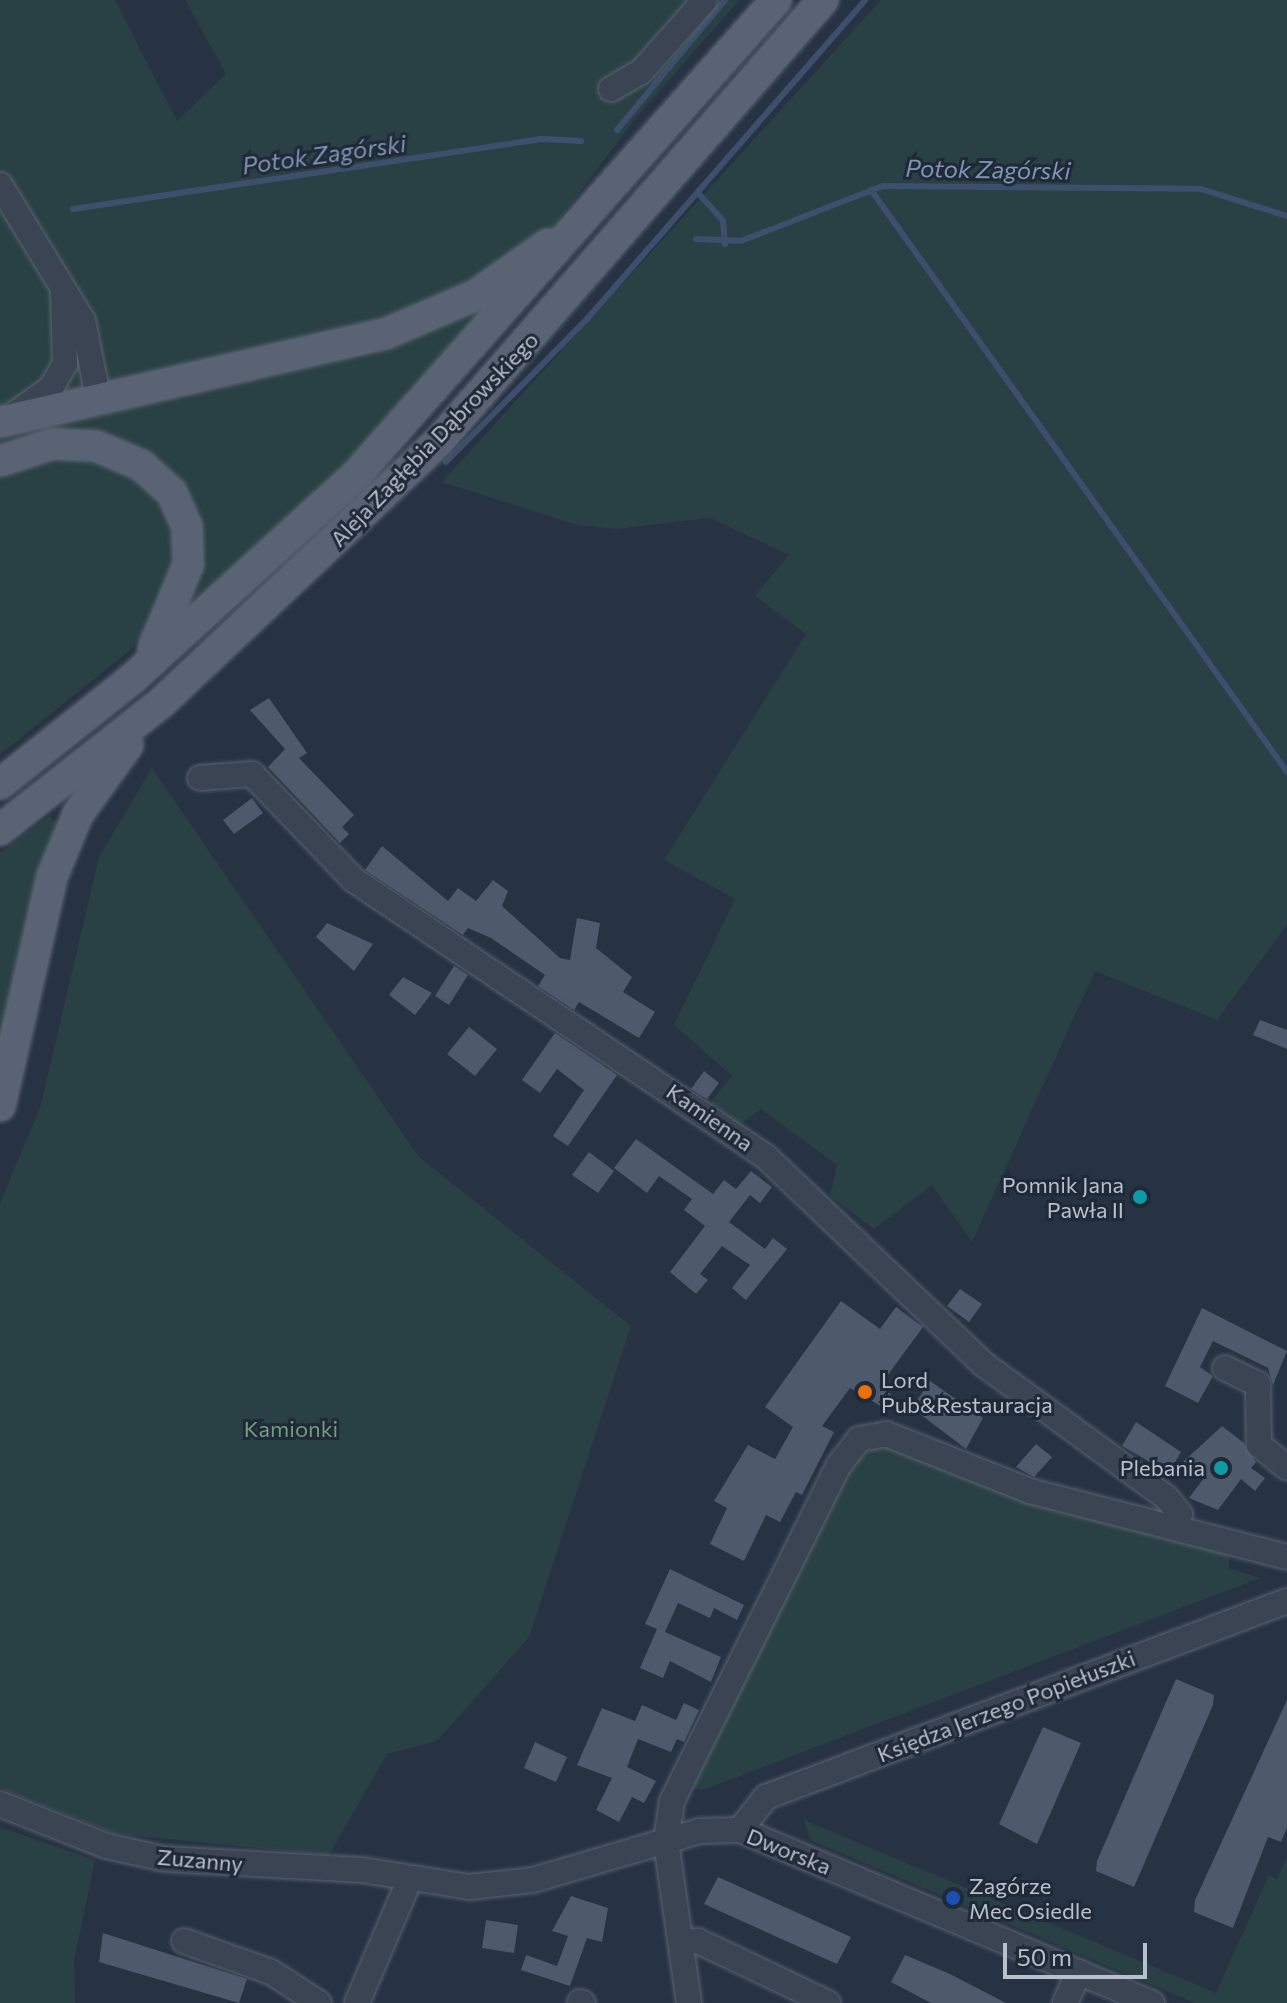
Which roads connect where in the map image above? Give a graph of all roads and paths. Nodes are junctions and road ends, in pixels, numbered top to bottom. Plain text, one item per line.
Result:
1 (705, 0) edge
2 (776, 0) edge
3 (823, 0) edge
4 (611, 89) dead end
5 (0, 185) edge
6 (588, 215) junction
7 (62, 282) junction
8 (98, 397) junction
9 (6, 419) edge
10 (52, 444) junction
11 (0, 461) edge
12 (132, 679) junction
13 (161, 703) junction
14 (200, 778) dead end
15 (0, 784) edge
16 (0, 830) edge
17 (0, 1106) edge
18 (1225, 1368) dead end
19 (1287, 1468) edge
20 (1177, 1525) junction
21 (1287, 1557) edge
22 (1287, 1601) edge
23 (0, 1804) edge
24 (740, 1830) junction
25 (666, 1841) junction
26 (409, 1881) junction
27 (184, 1941) dead end
28 (683, 1942) junction
29 (1079, 1972) junction
30 (819, 2000) edge
31 (319, 2003) edge
32 (357, 2003) edge
33 (689, 2003) edge
34 (1065, 2003) edge
35 (1152, 2003) edge

1 - 4 street
2 - 6 main road, Aleja Zagłębia Dąbrowskiego
3 - 13 main road, Aleja Zagłębia Dąbrowskiego
5 - 7 street
6 - 8 main road
6 - 12 main road, Aleja Zagłębia Dąbrowskiego
7 - 8 street
7 - 9 street
8 - 9 main road
8 - 10 main road
10 - 11 main road
10 - 12 main road
12 - 15 main road, Aleja Zagłębia Dąbrowskiego
13 - 16 main road, Aleja Zagłębia Dąbrowskiego
13 - 17 main road
14 - 20 street, Kamienna
18 - 19 street
20 - 21 street
20 - 25 street
22 - 24 street, Księdza Jerzego Popiełuszki
23 - 26 street, Zuzanny
24 - 25 street, Dworska
24 - 29 street, Dworska
25 - 26 street, Dworska
25 - 28 street
26 - 32 street
27 - 31 street
28 - 30 street
28 - 33 street
29 - 34 street
29 - 35 street, Dworska

